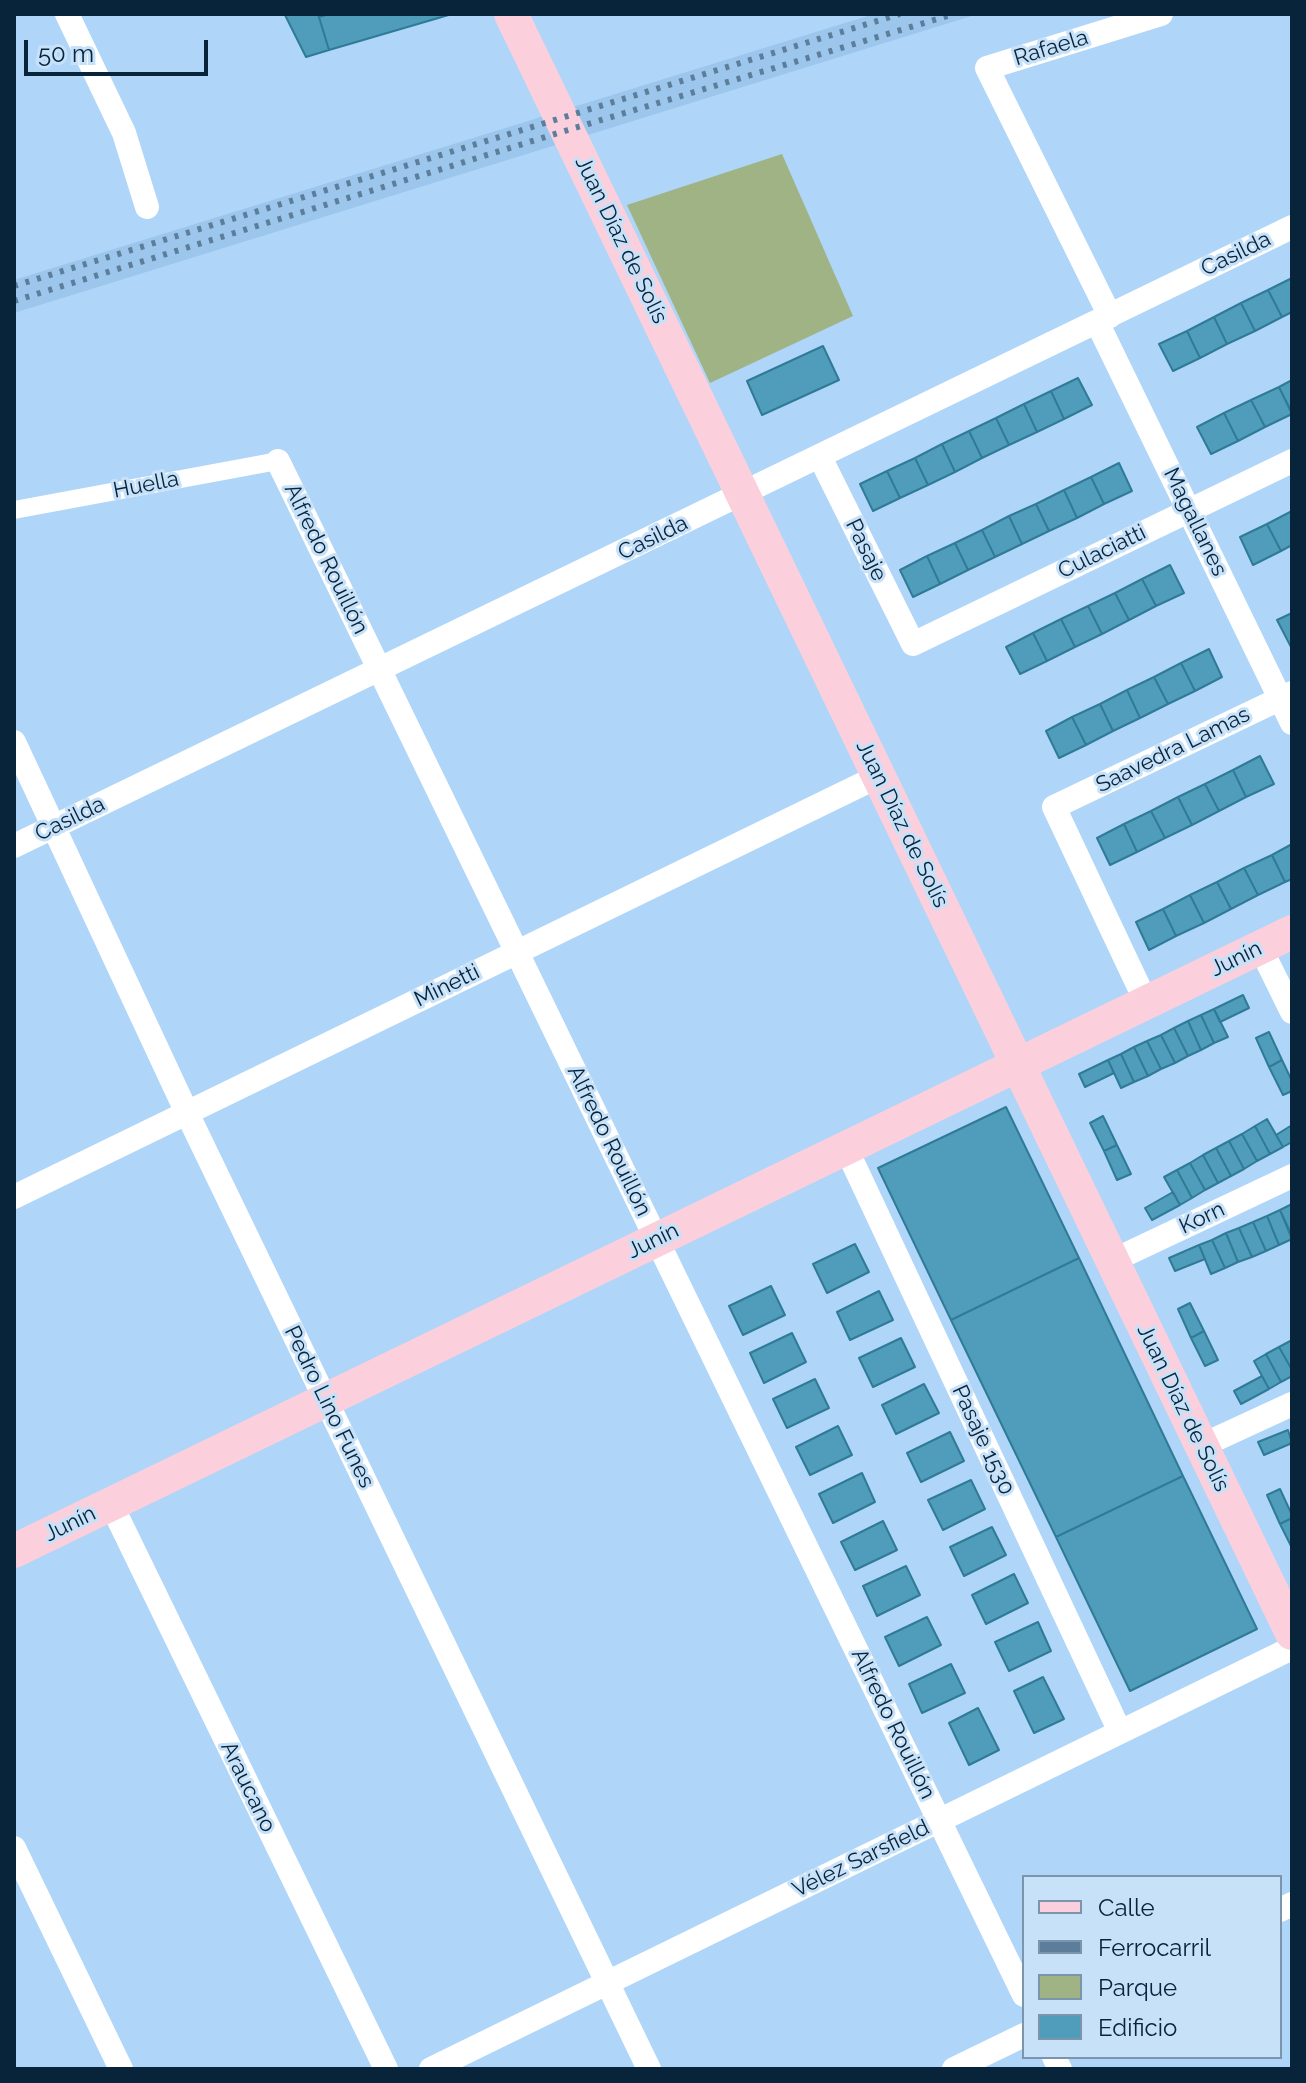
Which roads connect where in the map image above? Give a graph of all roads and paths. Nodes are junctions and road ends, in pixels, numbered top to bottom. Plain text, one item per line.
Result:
1 (67, 14) edge
2 (511, 14) edge
3 (1161, 14) edge
4 (987, 68) joint
5 (147, 207) dead end
6 (1292, 227) edge
7 (1104, 319) junction
8 (820, 457) junction
9 (278, 461) joint
10 (1292, 461) edge
11 (743, 494) junction
12 (14, 510) edge
13 (1189, 511) junction
14 (913, 644) joint
15 (380, 670) junction
16 (1286, 696) edge
17 (1292, 723) edge
18 (14, 742) edge
19 (879, 776) junction
20 (55, 827) junction
21 (14, 846) edge
22 (1292, 932) edge
23 (1260, 947) junction
24 (517, 952) junction
25 (1146, 1002) junction
26 (1292, 1012) edge
27 (1018, 1064) junction
28 (187, 1113) junction
29 (846, 1148) junction
30 (1292, 1176) edge
31 (14, 1197) edge
32 (657, 1239) junction
33 (1112, 1261) junction
34 (326, 1400) junction
35 (1292, 1404) edge
36 (1201, 1446) junction
37 (111, 1504) junction
38 (14, 1551) edge
39 (1292, 1633) edge
40 (1292, 1648) edge
41 (1120, 1732) junction
42 (939, 1821) junction
43 (14, 1848) edge
44 (607, 1983) junction
45 (1022, 1991) edge
46 (1022, 2036) edge
47 (121, 2069) edge
48 (386, 2069) edge
49 (431, 2069) edge
50 (649, 2069) edge
51 (954, 2069) edge

1 - 5 street
2 - 11 main road, Juan Díaz de Solís
3 - 4 street, Rafaela
4 - 7 street, Magallanes
6 - 7 street, Casilda
7 - 8 street, Casilda
7 - 13 street, Magallanes
8 - 11 street, Casilda
8 - 14 street, Pasaje
9 - 12 street, Huella
9 - 15 street, Alfredo Rouillón
10 - 13 street, Culaciatti
11 - 15 street, Casilda
11 - 19 main road, Juan Díaz de Solís
13 - 14 street, Culaciatti
13 - 16 street, Magallanes
15 - 20 street, Casilda
15 - 24 street, Alfredo Rouillón
16 - 17 street, Magallanes
16 - 25 street, Saavedra Lamas
18 - 20 street, Pedro Lino Funes
19 - 24 street, Minetti
19 - 27 main road, Juan Díaz de Solís
20 - 21 street, Casilda
20 - 28 street, Pedro Lino Funes
22 - 23 main road, Junín
23 - 25 main road, Junín
23 - 26 street
24 - 28 street, Minetti
24 - 32 street, Alfredo Rouillón
25 - 27 main road, Junín
27 - 29 main road, Junín
27 - 33 main road, Juan Díaz de Solís
28 - 31 street, Minetti
28 - 34 street, Pedro Lino Funes
29 - 32 main road, Junín
29 - 41 street, Pasaje 1530
30 - 33 street, Korn
32 - 34 main road, Junín
32 - 42 street, Alfredo Rouillón
33 - 36 main road, Juan Díaz de Solís
34 - 37 main road, Junín
34 - 44 street, Pedro Lino Funes
35 - 36 street
36 - 39 main road, Juan Díaz de Solís
37 - 38 main road, Junín
37 - 48 street, Araucano
40 - 41 street, Vélez Sarsfield
41 - 42 street, Vélez Sarsfield
42 - 44 street, Vélez Sarsfield
42 - 45 street, Alfredo Rouillón
43 - 47 street
44 - 49 street, Vélez Sarsfield
44 - 50 street, Pedro Lino Funes
46 - 51 street

